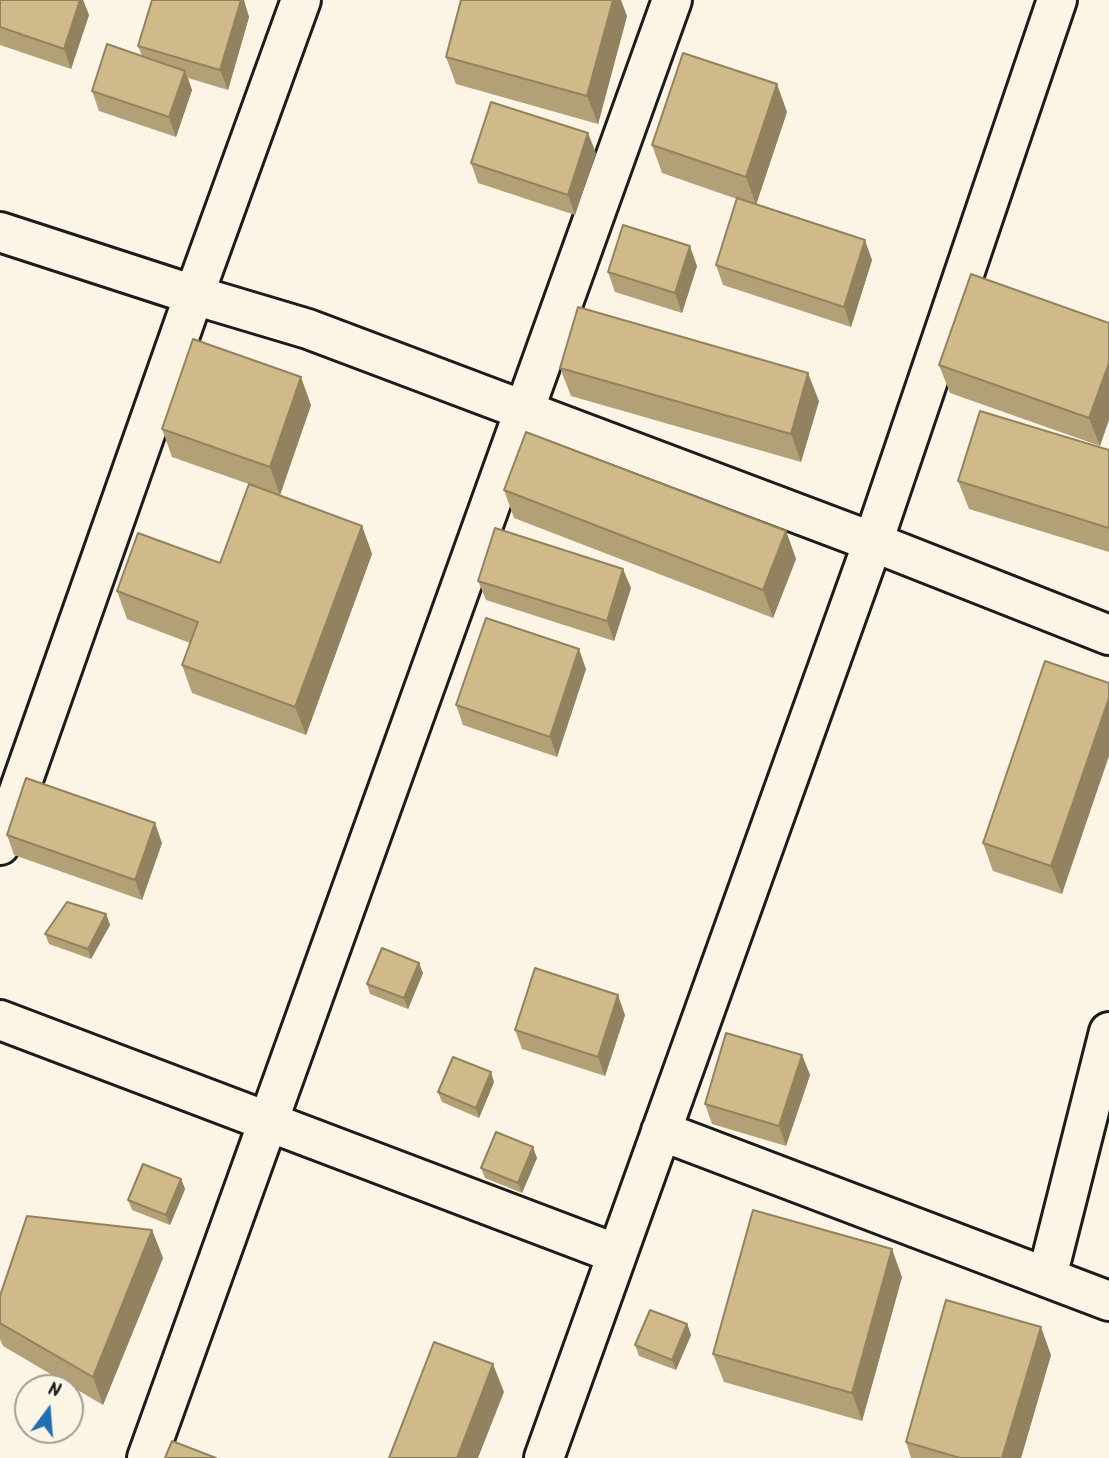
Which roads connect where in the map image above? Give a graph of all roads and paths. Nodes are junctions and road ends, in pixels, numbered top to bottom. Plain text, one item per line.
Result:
1 (301, 0) edge
2 (672, 0) edge
3 (1057, 0) edge
4 (0, 232) edge
5 (194, 295) junction
6 (524, 411) junction
7 (873, 542) junction
8 (1109, 635) edge
9 (0, 845) edge
10 (0, 1020) edge
11 (1109, 1032) edge
12 (269, 1122) junction
13 (661, 1131) junction
14 (617, 1254) junction
15 (1047, 1278) junction
16 (1109, 1301) edge
17 (147, 1458) edge
18 (544, 1458) edge

1 - 5 street
2 - 6 street
3 - 7 street
4 - 5 street
5 - 6 street
5 - 9 street
6 - 7 street
6 - 12 street
7 - 8 street
7 - 13 street
10 - 12 street
11 - 15 street
12 - 14 street
12 - 17 street
13 - 14 street
13 - 15 street
14 - 18 street
15 - 16 street

